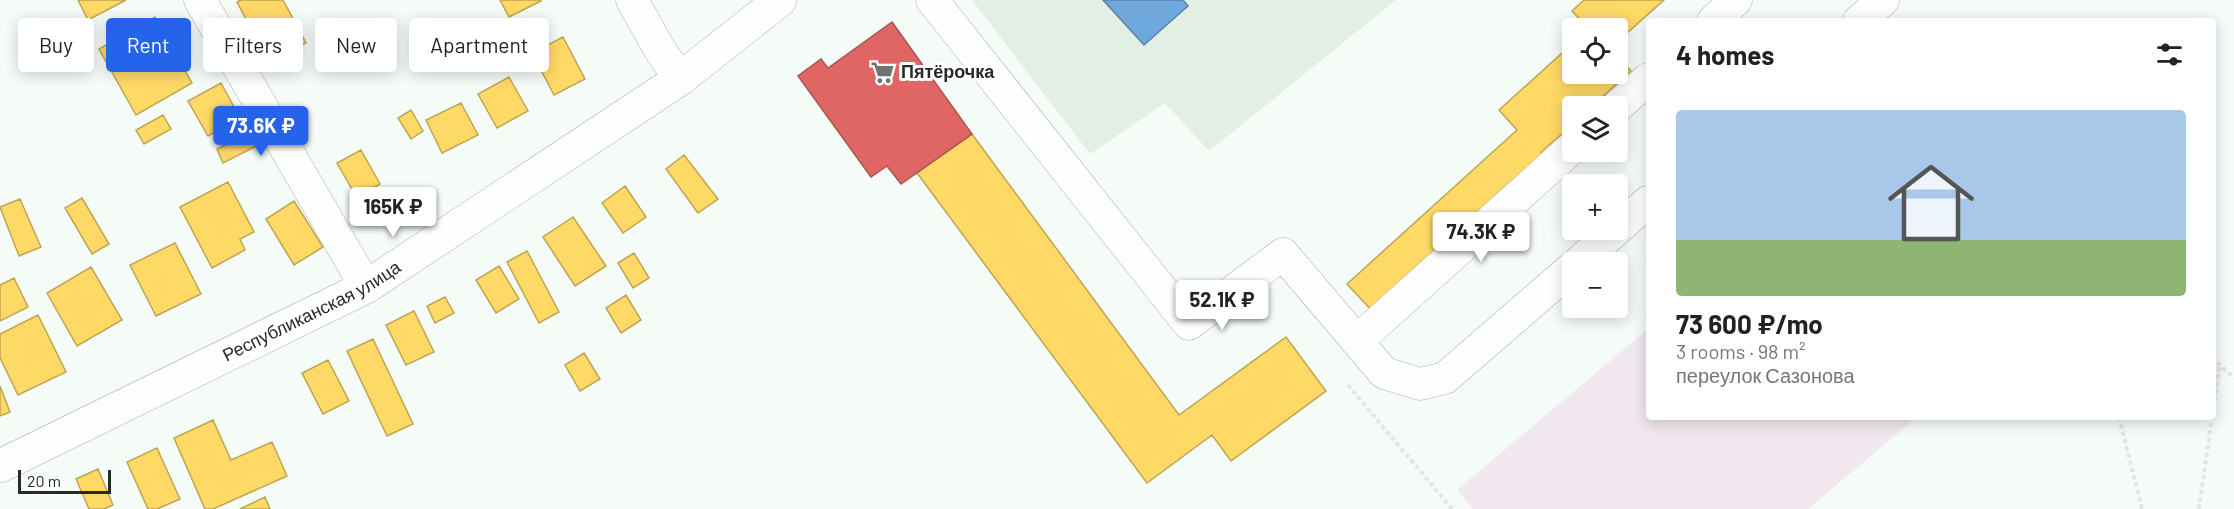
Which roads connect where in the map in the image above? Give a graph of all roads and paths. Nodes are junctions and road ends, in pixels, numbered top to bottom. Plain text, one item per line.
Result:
1 (200, 0) edge
2 (632, 0) edge
3 (780, 0) edge
4 (932, 0) edge
5 (1736, 0) edge
6 (1883, 0) edge
7 (1716, 18) edge
8 (1862, 18) edge
9 (680, 79) junction
10 (1646, 81) edge
11 (1628, 98) edge
12 (1562, 157) edge
13 (1646, 204) edge
14 (1590, 252) edge
15 (1562, 277) edge
16 (366, 287) junction
17 (1358, 341) junction
18 (2216, 360) edge
19 (2220, 364) junction
20 (2234, 378) edge
21 (1348, 385) dead end
22 (2216, 390) edge
23 (2120, 420) edge
24 (2211, 420) edge
25 (0, 465) edge
26 (1452, 509) edge
27 (2142, 509) edge
28 (2199, 509) edge

1 - 16 street
2 - 9 street
3 - 9 street, Республиканская улица
4 - 17 street
5 - 7 street
6 - 8 street
9 - 16 street, Республиканская улица
10 - 11 street
12 - 17 street
13 - 14 street
15 - 17 street
16 - 25 street, Республиканская улица
18 - 19 path
19 - 20 path
19 - 22 path
21 - 26 path
23 - 27 path
24 - 28 path

